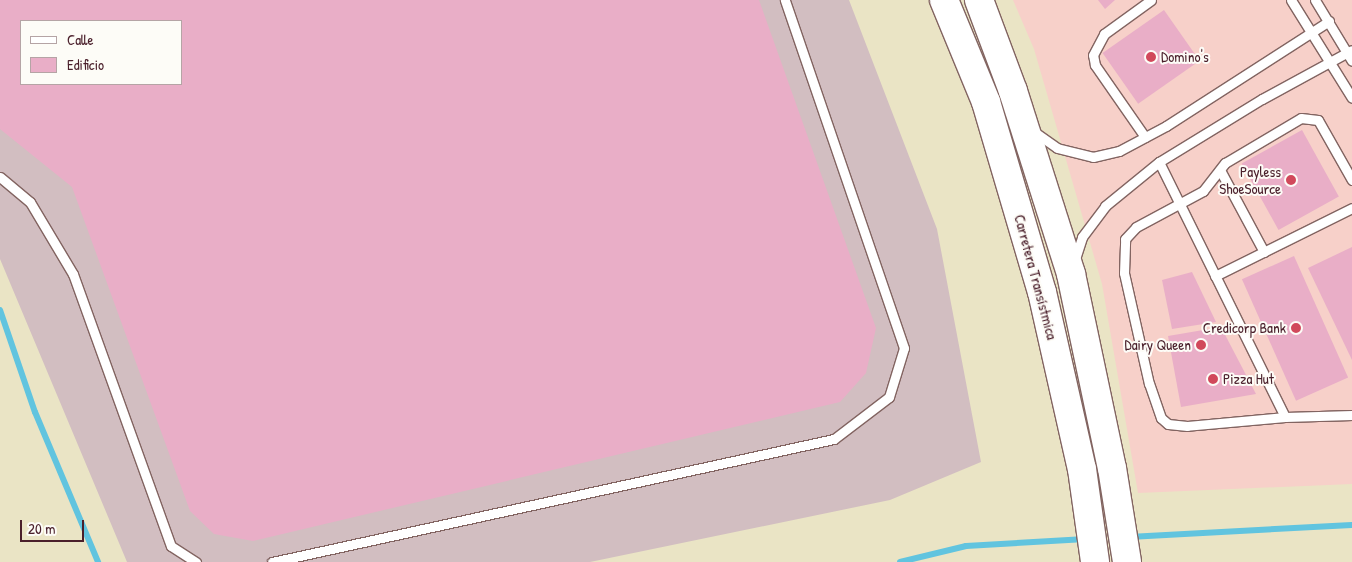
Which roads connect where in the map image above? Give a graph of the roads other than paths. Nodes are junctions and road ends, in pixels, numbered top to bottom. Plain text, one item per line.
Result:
1 (785, 0) edge
2 (944, 0) edge
3 (979, 0) edge
4 (1151, 0) edge
5 (1291, 0) edge
6 (1314, 0) edge
7 (1328, 21) junction
8 (1310, 33) junction
9 (1350, 55) edge
10 (1329, 63) junction
11 (1352, 98) edge
12 (1023, 124) junction
13 (1145, 137) junction
14 (1159, 162) junction
15 (1220, 170) junction
16 (0, 177) edge
17 (1352, 180) edge
18 (1180, 205) junction
19 (1352, 208) edge
20 (1264, 252) junction
21 (1071, 274) junction
22 (1215, 276) junction
23 (1352, 415) edge
24 (1285, 417) junction
25 (196, 562) edge
26 (272, 562) edge
27 (1095, 562) edge
28 (1126, 562) edge

1 - 26 lane
2 - 27 main road, Carretera Transístmica
3 - 12 main road, Carretera Transístmica
4 - 13 lane
5 - 8 lane
6 - 7 lane
7 - 8 lane
7 - 9 lane
8 - 10 lane
8 - 13 lane
9 - 10 lane
10 - 11 lane
10 - 14 lane
12 - 13 lane
12 - 21 main road, Carretera Transístmica
14 - 18 lane
14 - 21 lane
15 - 17 lane
15 - 18 lane
15 - 20 lane
16 - 25 lane
18 - 22 lane
18 - 24 lane
19 - 20 lane
20 - 22 lane
21 - 28 main road, Carretera Transístmica
22 - 24 lane
23 - 24 lane

